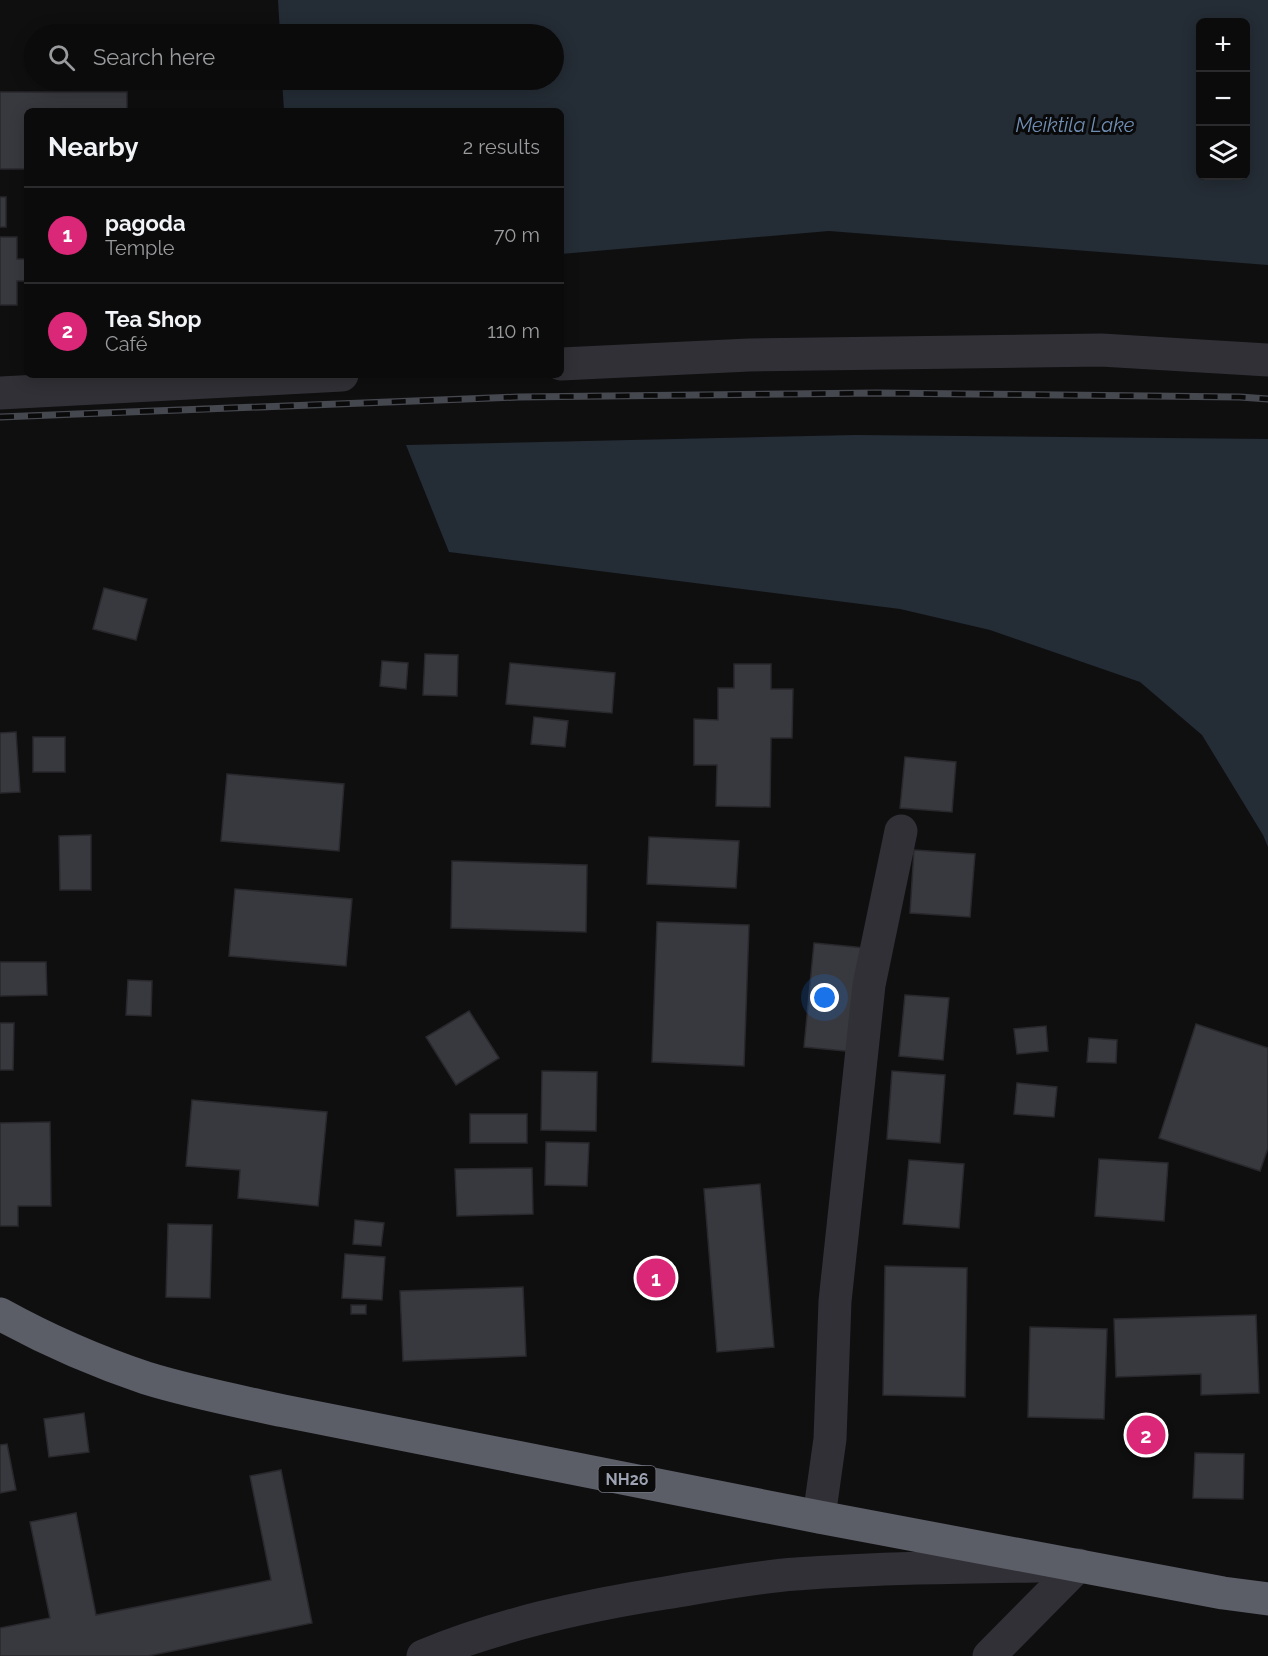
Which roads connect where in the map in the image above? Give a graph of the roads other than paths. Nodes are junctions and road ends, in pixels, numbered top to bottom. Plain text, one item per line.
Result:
1 (1268, 360) edge
2 (564, 364) edge
3 (285, 378) edge
4 (0, 393) edge
5 (901, 831) dead end
6 (0, 1314) edge
7 (819, 1517) junction
8 (1080, 1565) junction
9 (1268, 1599) edge
10 (423, 1656) edge
11 (989, 1656) edge

1 - 2 street
3 - 4 street
5 - 7 street
6 - 7 highway, NH26
7 - 8 highway, NH26
8 - 9 highway, NH26
8 - 10 street
8 - 11 street

